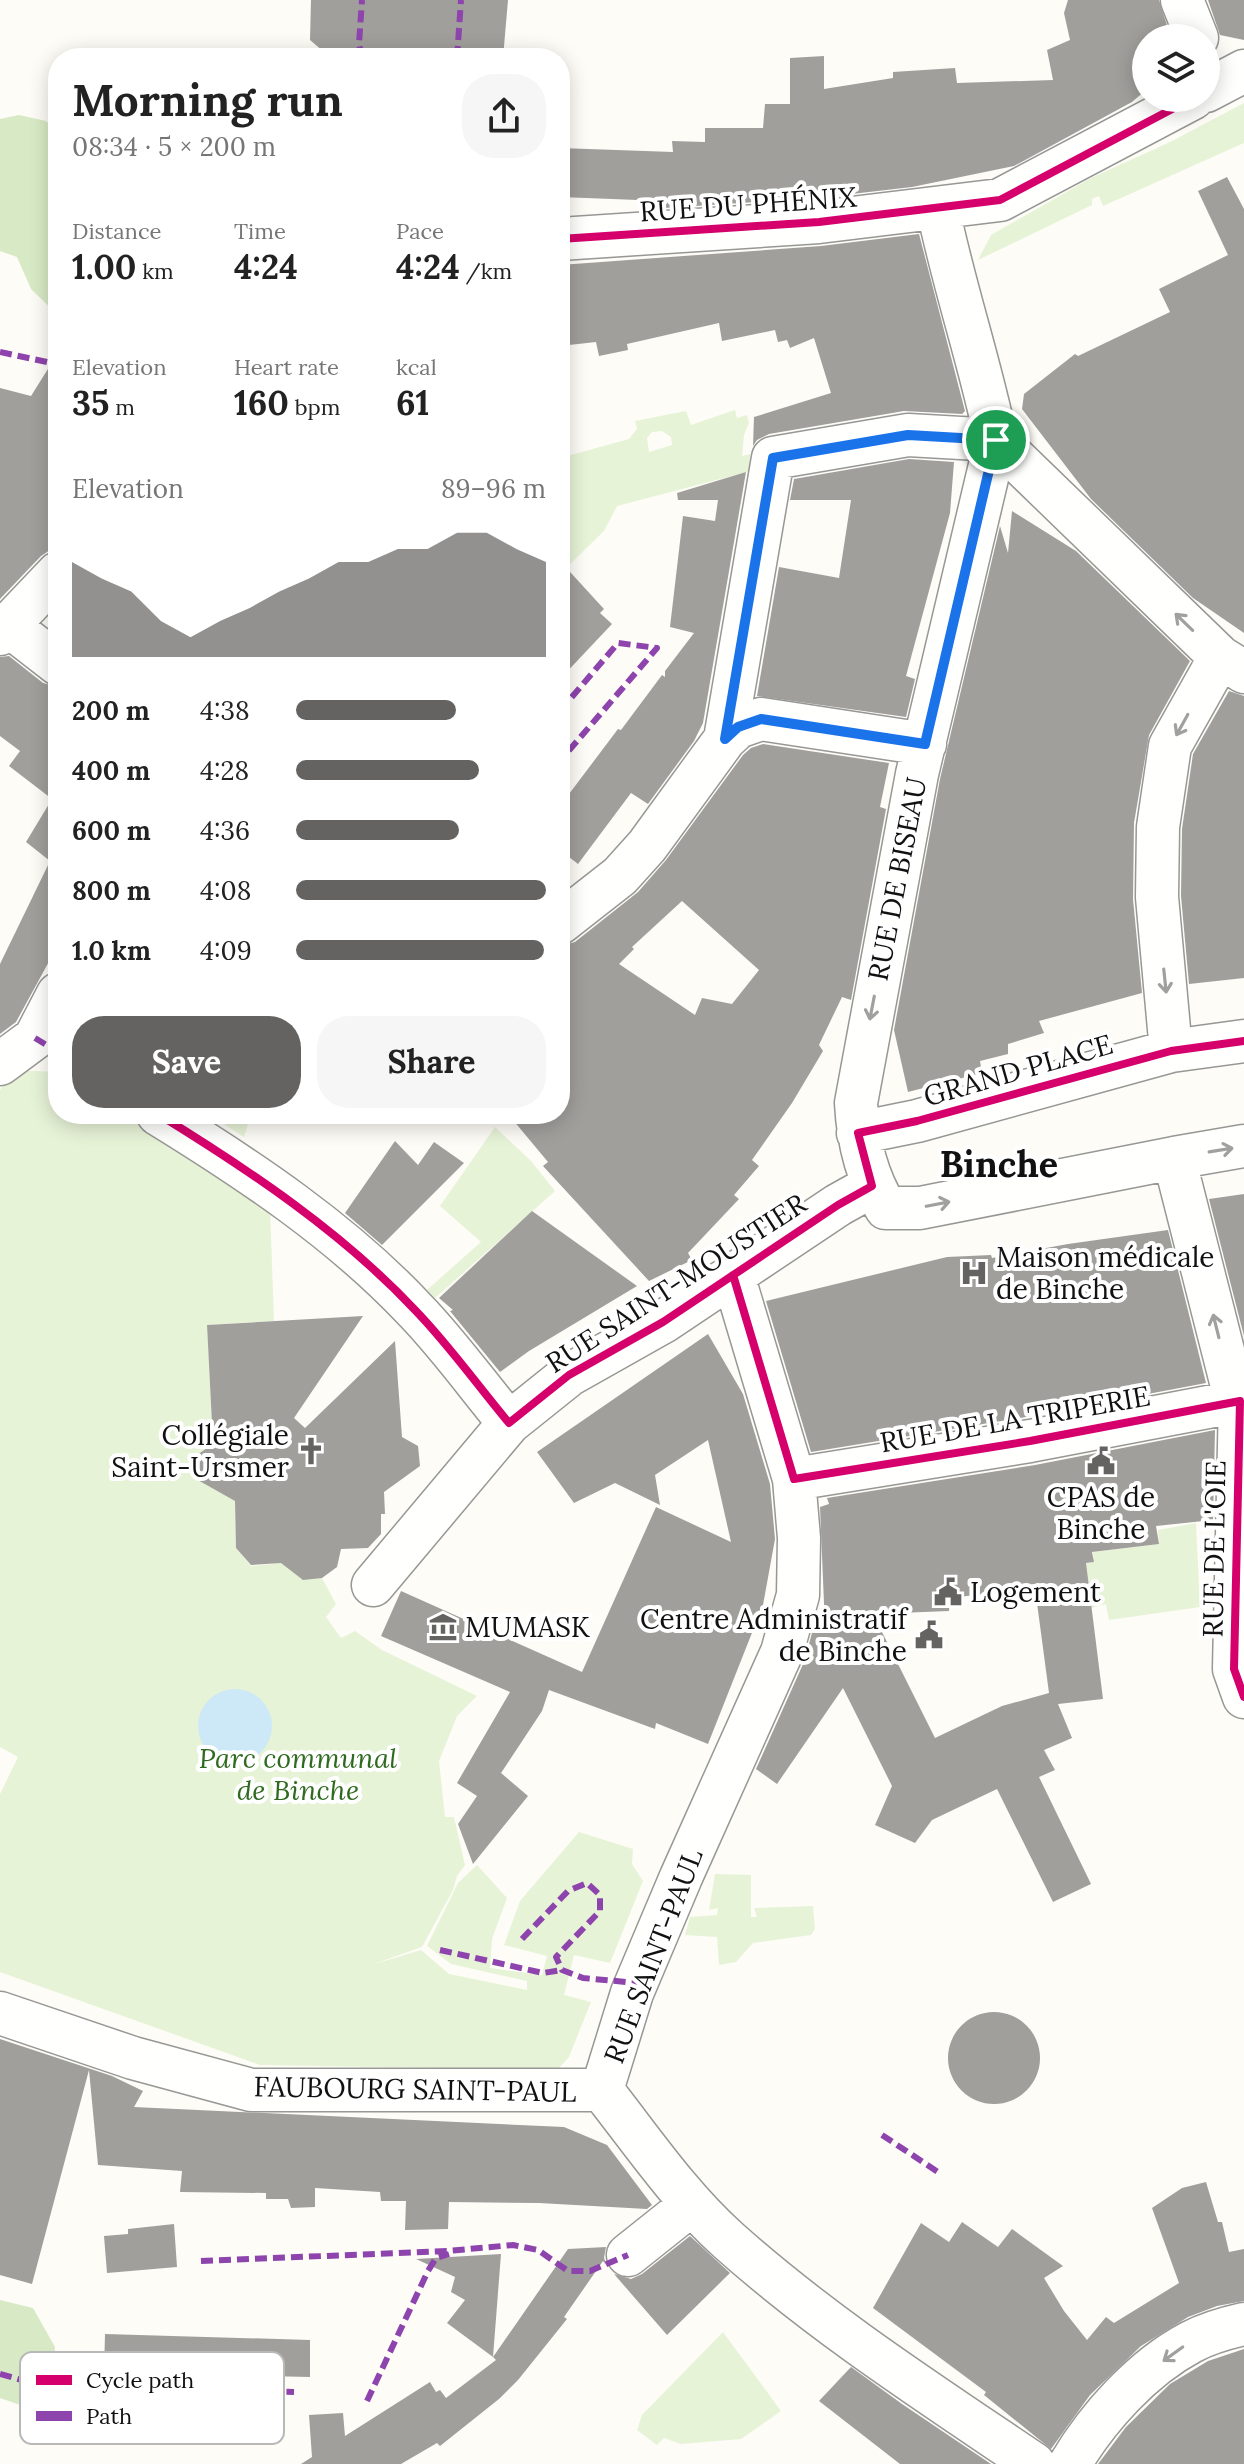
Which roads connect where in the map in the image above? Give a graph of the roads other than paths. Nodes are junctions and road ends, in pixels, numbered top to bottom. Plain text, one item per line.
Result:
1 (1182, 0) edge
2 (1191, 24) edge
3 (1158, 112) edge
4 (938, 209) junction
5 (570, 238) edge
6 (996, 440) junction
7 (48, 584) edge
8 (5, 630) edge
9 (48, 658) edge
10 (1232, 664) edge
11 (725, 739) junction
12 (925, 744) junction
13 (570, 915) edge
14 (1244, 1041) edge
15 (47, 1045) edge
16 (1171, 1051) junction
17 (0, 1064) edge
18 (173, 1124) edge
19 (858, 1133) junction
20 (1244, 1146) edge
21 (1174, 1158) junction
22 (872, 1186) junction
23 (733, 1275) junction
24 (1242, 1400) edge
25 (509, 1423) junction
26 (794, 1479) junction
27 (1239, 1570) edge
28 (373, 1585) dead end
29 (1244, 1697) edge
30 (0, 2013) edge
31 (602, 2090) junction
32 (692, 2204) junction
33 (628, 2255) dead end
34 (1244, 2324) edge
35 (1034, 2464) edge
36 (1070, 2464) edge

1 - 2 street
3 - 4 street, RUE DU PHÉNIX
4 - 5 street, RUE DU PHÉNIX
4 - 6 street
10 -> 6 street
6 - 11 street
6 - 12 street, RUE DE BISEAU
7 - 8 street
8 - 9 street
10 -> 16 street
11 - 12 street
11 - 13 street
12 -> 19 street, RUE DE BISEAU
14 - 16 street, GRAND PLACE
15 - 17 street
16 - 19 street, GRAND PLACE
18 - 25 street
19 - 22 street
21 -> 20 street
22 -> 21 street
24 -> 21 street
22 - 23 street, RUE SAINT-MOUSTIER
23 - 25 street, RUE SAINT-MOUSTIER
23 - 26 street, RUE SAINT-PAUL
24 - 26 street, RUE DE LA TRIPERIE
24 - 27 street, RUE DE L'OIE
25 - 28 street, RUE SAINT-MOUSTIER
26 - 31 street, RUE SAINT-PAUL
27 - 29 street, RUE DE L'OIE
30 - 31 street, FAUBOURG SAINT-PAUL
31 - 32 street, RUE SAINT-PAUL
32 - 33 street
32 - 35 street, RUE SAINT-PAUL
34 -> 36 street

